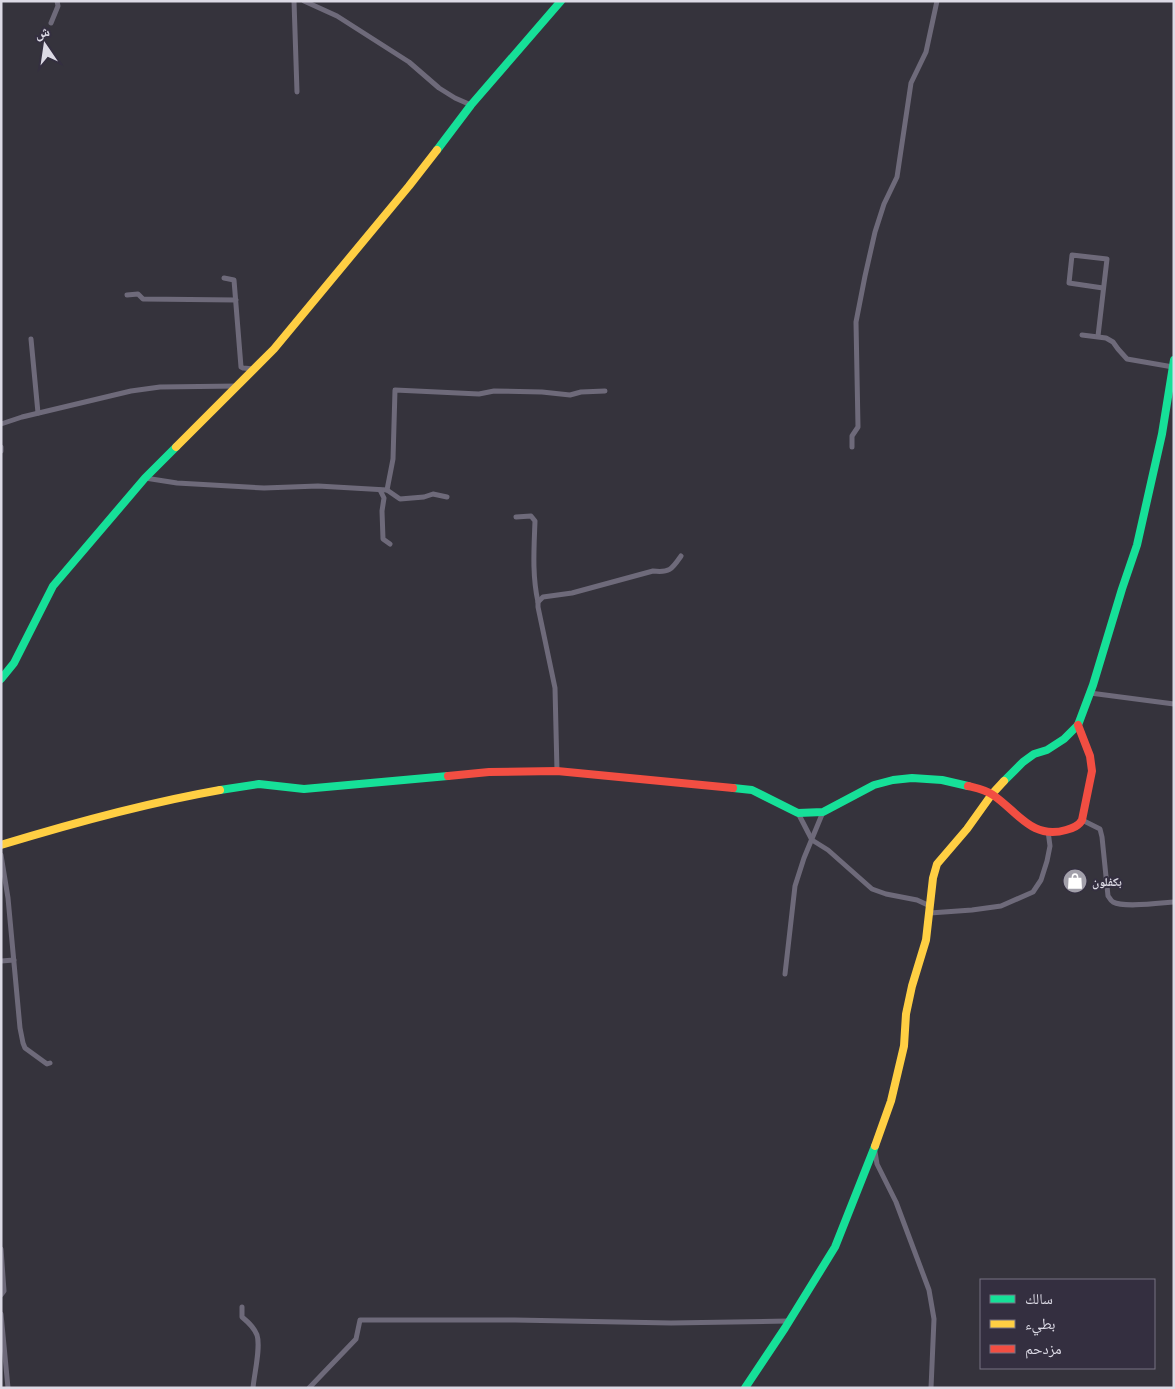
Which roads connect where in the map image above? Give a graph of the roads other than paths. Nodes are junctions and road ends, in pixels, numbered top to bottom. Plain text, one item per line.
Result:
1 (57, 1) edge
2 (294, 1) edge
3 (304, 1) edge
4 (561, 1) edge
5 (937, 1) edge
6 (51, 23) dead end
7 (297, 92) dead end
8 (471, 105) junction
9 (224, 278) dead end
10 (1103, 288) junction
11 (127, 295) dead end
12 (236, 300) junction
13 (1082, 334) dead end
14 (1098, 336) junction
15 (31, 339) dead end
16 (1173, 363) edge
17 (255, 369) junction
18 (238, 386) junction
19 (605, 391) dead end
20 (38, 413) junction
21 (1, 424) edge
22 (852, 447) dead end
23 (145, 478) junction
24 (380, 490) junction
25 (387, 490) junction
26 (447, 497) dead end
27 (516, 518) dead end
28 (390, 544) dead end
29 (681, 556) dead end
30 (538, 602) junction
31 (1, 679) edge
32 (1090, 693) junction
33 (1174, 704) edge
34 (1078, 724) junction
35 (557, 771) junction
36 (992, 794) junction
37 (823, 812) junction
38 (798, 813) junction
39 (1082, 820) junction
40 (1048, 831) junction
41 (812, 840) junction
42 (1, 845) edge
43 (1, 855) edge
44 (1174, 902) edge
45 (930, 909) junction
46 (14, 960) junction
47 (1, 961) edge
48 (785, 974) dead end
49 (50, 1063) dead end
50 (874, 1150) junction
51 (1, 1249) edge
52 (1, 1295) edge
53 (242, 1307) dead end
54 (1, 1314) edge
55 (788, 1322) junction
56 (8, 1388) edge
57 (253, 1388) edge
58 (309, 1388) edge
59 (745, 1388) edge
60 (931, 1388) edge

1 - 6 street
2 - 7 street
3 - 8 street
4 - 8 street
5 - 22 street
8 - 17 street
9 - 12 street
10 - 10 street
10 - 14 street
11 - 12 street
12 - 17 street
13 - 14 street
14 - 16 street
15 - 20 street
16 - 32 street
17 - 18 street
18 - 20 street
18 - 23 street
19 - 25 street
20 - 21 street
23 - 24 street
23 - 31 street
24 - 25 street
24 - 28 street
25 - 26 street
27 - 30 street
29 - 30 street
30 - 35 street
32 - 33 street
32 - 34 street
34 - 36 street
34 - 39 street
35 - 38 street
35 - 42 street
36 - 37 street
36 - 40 street
36 - 45 street
37 - 38 street
37 - 41 street
38 - 41 street
39 - 40 street
39 - 44 street
40 - 45 street
41 - 45 street
41 - 48 street
43 - 46 street
45 - 50 street
46 - 47 street
46 - 49 street
50 - 55 street
50 - 60 street
51 - 52 street
53 - 57 street
54 - 56 street
55 - 58 street
55 - 59 street

